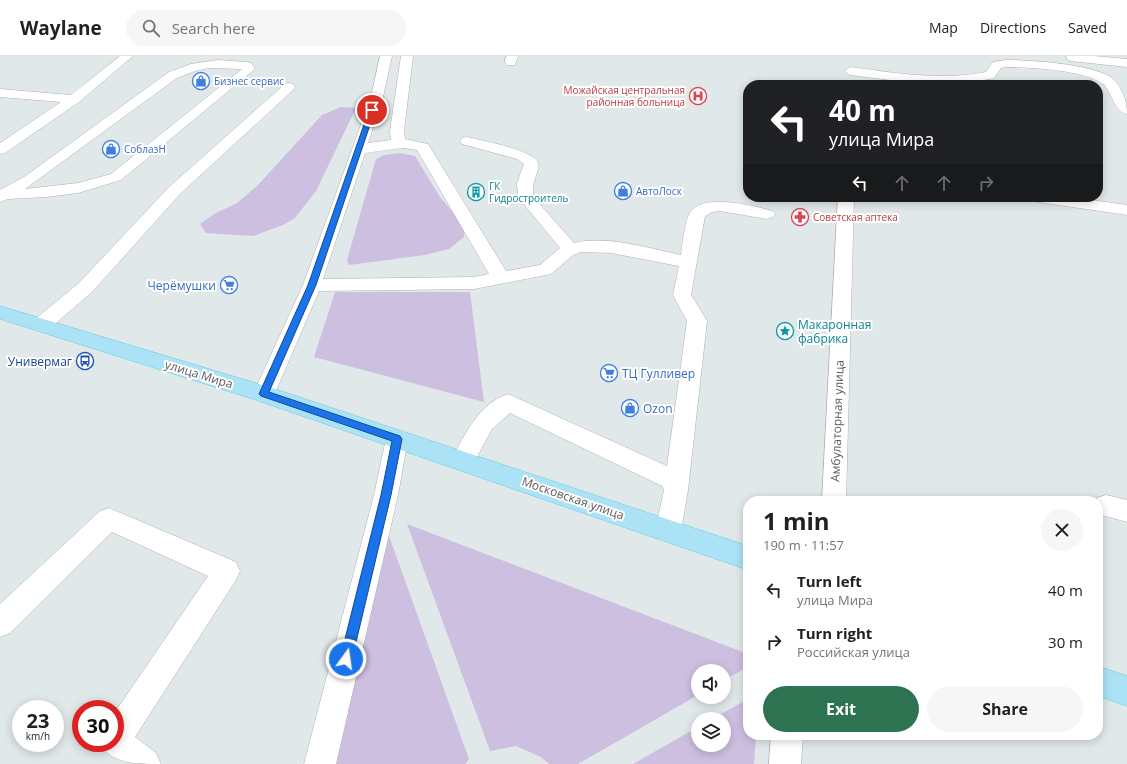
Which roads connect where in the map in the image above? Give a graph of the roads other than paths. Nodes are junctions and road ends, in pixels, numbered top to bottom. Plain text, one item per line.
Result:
1 (127, 56) edge
2 (386, 56) edge
3 (406, 56) edge
4 (850, 56) edge
5 (1066, 56) edge
6 (221, 60) edge
7 (1127, 63) edge
8 (850, 71) junction
9 (850, 80) edge
10 (288, 87) dead end
11 (0, 92) edge
12 (74, 99) junction
13 (1127, 110) edge
14 (467, 141) dead end
15 (398, 144) junction
16 (358, 149) junction
17 (0, 150) edge
18 (3, 195) edge
19 (846, 202) edge
20 (1072, 202) edge
21 (1127, 210) edge
22 (767, 214) dead end
23 (570, 249) junction
24 (688, 262) junction
25 (501, 279) junction
26 (312, 285) junction
27 (0, 312) edge
28 (41, 325) junction
29 (264, 394) junction
30 (397, 439) junction
31 (463, 461) junction
32 (676, 490) junction
33 (834, 496) edge
34 (668, 531) junction
35 (743, 556) edge
36 (0, 623) edge
37 (1103, 683) edge
38 (1127, 691) edge
39 (124, 725) edge
40 (787, 740) edge
41 (124, 749) edge
42 (145, 764) edge
43 (320, 764) edge
44 (785, 764) edge

1 - 12 street
2 - 16 street
3 - 15 street
4 - 8 street
5 - 7 street
6 - 18 street
6 - 18 street
8 - 9 street
8 - 13 street
10 - 28 street
11 - 12 street
12 - 17 street
14 - 23 street
15 - 16 street
15 - 25 street
16 - 26 street
19 - 33 street, Амбулаторная улица
20 - 21 street
22 - 24 street
23 - 24 street
23 - 25 street
24 - 32 street
25 - 26 street
26 - 29 street
27 - 28 main road, улица Мира
28 - 29 main road, улица Мира
29 - 30 main road, улица Мира
30 - 31 main road, Московская улица
30 - 43 street
31 - 32 street
31 - 34 main road, Московская улица
32 - 34 street
34 - 35 main road, Московская улица
36 - 39 street
37 - 38 main road
40 - 44 street
41 - 42 street

